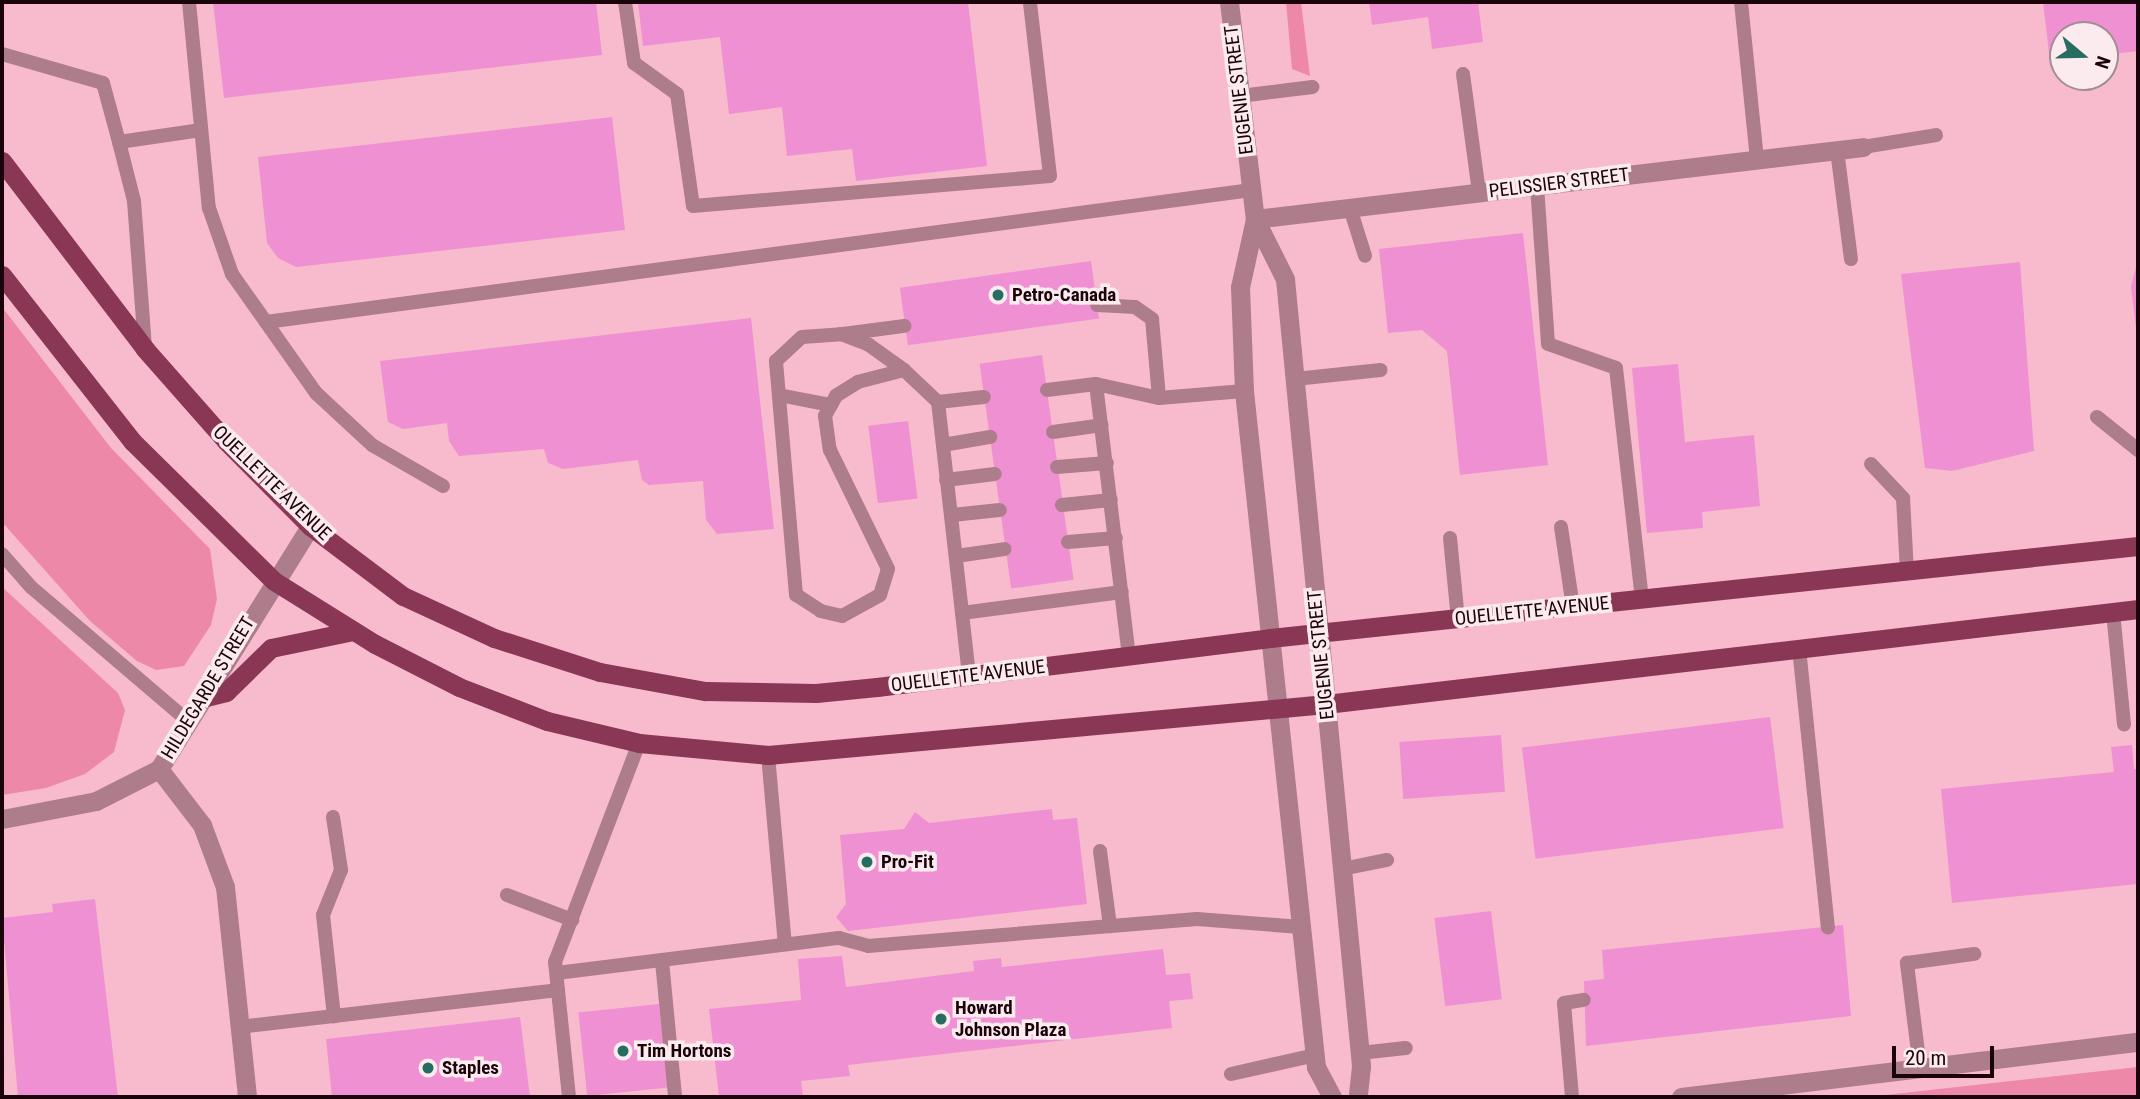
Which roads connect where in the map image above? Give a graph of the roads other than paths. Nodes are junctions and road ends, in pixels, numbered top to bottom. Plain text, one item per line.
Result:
1 (189, 2) edge
2 (625, 2) edge
3 (1030, 2) edge
4 (1228, 2) edge
5 (1741, 2) edge
6 (2, 54) edge
7 (1463, 74) dead end
8 (1312, 88) dead end
9 (1240, 96) junction
10 (201, 130) junction
11 (1936, 135) dead end
12 (119, 142) junction
13 (1863, 147) joint
14 (1837, 150) junction
15 (1757, 160) junction
16 (2, 161) edge
17 (1536, 186) junction
18 (1251, 191) junction
19 (1479, 193) junction
20 (1350, 208) junction
21 (1255, 219) junction
22 (1365, 256) dead end
23 (1852, 259) dead end
24 (2, 275) edge
25 (1097, 304) dead end
26 (266, 322) junction
27 (904, 326) dead end
28 (841, 334) junction
29 (145, 349) junction
30 (904, 370) junction
31 (1381, 370) dead end
32 (1294, 379) junction
33 (1096, 384) junction
34 (1047, 390) dead end
35 (1244, 391) junction
36 (779, 395) junction
37 (984, 397) dead end
38 (1159, 398) junction
39 (938, 402) junction
40 (831, 405) junction
41 (2097, 417) dead end
42 (1102, 425) junction
43 (1052, 432) dead end
44 (990, 437) dead end
45 (943, 445) junction
46 (2138, 450) edge
47 (1107, 463) junction
48 (1871, 464) dead end
49 (1058, 467) dead end
50 (995, 474) dead end
51 (946, 480) junction
52 (443, 486) dead end
53 (1111, 500) junction
54 (1062, 505) dead end
55 (1000, 510) dead end
56 (952, 515) junction
57 (310, 526) junction
58 (1562, 527) dead end
59 (1116, 538) junction
60 (1450, 538) dead end
61 (1068, 542) dead end
62 (2138, 546) edge
63 (1005, 549) dead end
64 (2, 554) edge
65 (956, 556) junction
66 (1907, 572) junction
67 (274, 581) junction
68 (1122, 592) junction
69 (1642, 600) junction
70 (1573, 607) junction
71 (2138, 609) edge
72 (2113, 612) junction
73 (962, 613) junction
74 (1458, 619) junction
75 (353, 631) junction
76 (1318, 633) junction
77 (1270, 638) junction
78 (1799, 648) junction
79 (1129, 656) junction
80 (969, 676) junction
81 (202, 698) junction
82 (1326, 704) junction
83 (1278, 709) junction
84 (188, 721) junction
85 (2124, 724) dead end
86 (639, 743) junction
87 (768, 755) junction
88 (159, 769) junction
89 (333, 817) dead end
90 (2, 820) edge
91 (1100, 851) dead end
92 (1387, 860) dead end
93 (1342, 869) junction
94 (507, 895) dead end
95 (572, 920) junction
96 (1110, 926) junction
97 (1828, 927) dead end
98 (1301, 928) junction
99 (785, 944) junction
100 (1974, 954) dead end
101 (663, 961) junction
102 (557, 973) junction
103 (558, 990) junction
104 (1584, 1000) dead end
105 (334, 1016) junction
106 (239, 1027) junction
107 (2138, 1042) edge
108 (1406, 1048) dead end
109 (1360, 1053) junction
110 (1315, 1055) junction
111 (1920, 1068) junction
112 (1231, 1074) dead end
113 (247, 1097) edge
114 (569, 1097) edge
115 (675, 1097) edge
116 (1332, 1097) edge
117 (1358, 1097) edge
118 (1572, 1097) edge
119 (1681, 1097) edge

1 - 10 lane
2 - 3 lane
4 - 9 street, EUGENIE STREET
5 - 15 lane
6 - 12 lane
7 - 19 lane
8 - 9 lane
9 - 18 street, EUGENIE STREET
10 - 12 lane
10 - 26 lane
11 - 13 lane
12 - 29 lane
13 - 14 street, PELISSIER STREET
14 - 15 street, PELISSIER STREET
14 - 23 lane
15 - 17 street, PELISSIER STREET
16 - 29 main road, OUELLETTE AVENUE
17 - 19 street, PELISSIER STREET
17 - 69 lane
18 - 21 street, EUGENIE STREET
18 - 26 lane
19 - 20 street, PELISSIER STREET
20 - 21 street, PELISSIER STREET
20 - 22 lane
21 - 32 street, EUGENIE STREET
21 - 35 street, EUGENIE STREET
24 - 67 main road
25 - 38 lane
26 - 52 lane
27 - 28 lane
28 - 30 lane
28 - 36 lane
29 - 57 main road, OUELLETTE AVENUE
30 - 39 lane
30 - 40 lane
31 - 32 lane
32 - 76 street, EUGENIE STREET
33 - 34 lane
33 - 38 lane
33 - 42 lane
35 - 38 lane
35 - 77 street, EUGENIE STREET
36 - 40 lane
36 - 40 lane
37 - 39 lane
39 - 45 lane
41 - 46 lane
42 - 43 lane
42 - 47 lane
44 - 45 lane
45 - 51 lane
47 - 49 lane
47 - 53 lane
48 - 66 lane
50 - 51 lane
51 - 56 lane
53 - 54 lane
53 - 59 lane
55 - 56 lane
56 - 65 lane
57 - 67 street, HILDEGARDE STREET
57 - 80 main road, OUELLETTE AVENUE
58 - 70 lane
59 - 61 lane
59 - 68 lane
60 - 74 lane
62 - 66 main road, OUELLETTE AVENUE
63 - 65 lane
64 - 84 lane
65 - 73 lane
66 - 69 main road, OUELLETTE AVENUE
67 - 75 main road
67 - 81 street, HILDEGARDE STREET
68 - 73 lane
68 - 79 lane
69 - 70 main road, OUELLETTE AVENUE
70 - 74 main road, OUELLETTE AVENUE
71 - 72 main road
72 - 78 main road
72 - 85 lane
73 - 80 lane
74 - 76 main road, OUELLETTE AVENUE
75 - 81 main road
75 - 86 main road
76 - 77 main road, OUELLETTE AVENUE
76 - 82 street, EUGENIE STREET
77 - 79 main road, OUELLETTE AVENUE
77 - 83 street, EUGENIE STREET
78 - 82 main road
78 - 97 lane
79 - 80 main road, OUELLETTE AVENUE
81 - 84 street, HILDEGARDE STREET
82 - 83 main road
82 - 93 street, EUGENIE STREET
83 - 87 main road
83 - 98 street, EUGENIE STREET
84 - 88 street, HILDEGARDE STREET
86 - 87 main road
86 - 95 lane
87 - 99 lane
88 - 90 street
88 - 106 street, HILDEGARDE STREET
89 - 105 lane
91 - 96 lane
92 - 93 lane
93 - 109 street, EUGENIE STREET
94 - 95 lane
95 - 102 lane
96 - 98 lane
96 - 99 lane
98 - 110 street, EUGENIE STREET
99 - 101 lane
100 - 111 lane
101 - 102 lane
101 - 115 lane
102 - 103 lane
103 - 105 lane
103 - 114 lane
104 - 118 lane
105 - 106 lane
106 - 113 street, HILDEGARDE STREET
107 - 111 street
108 - 109 lane
109 - 117 street, EUGENIE STREET
110 - 112 lane
110 - 116 street, EUGENIE STREET
111 - 119 street

